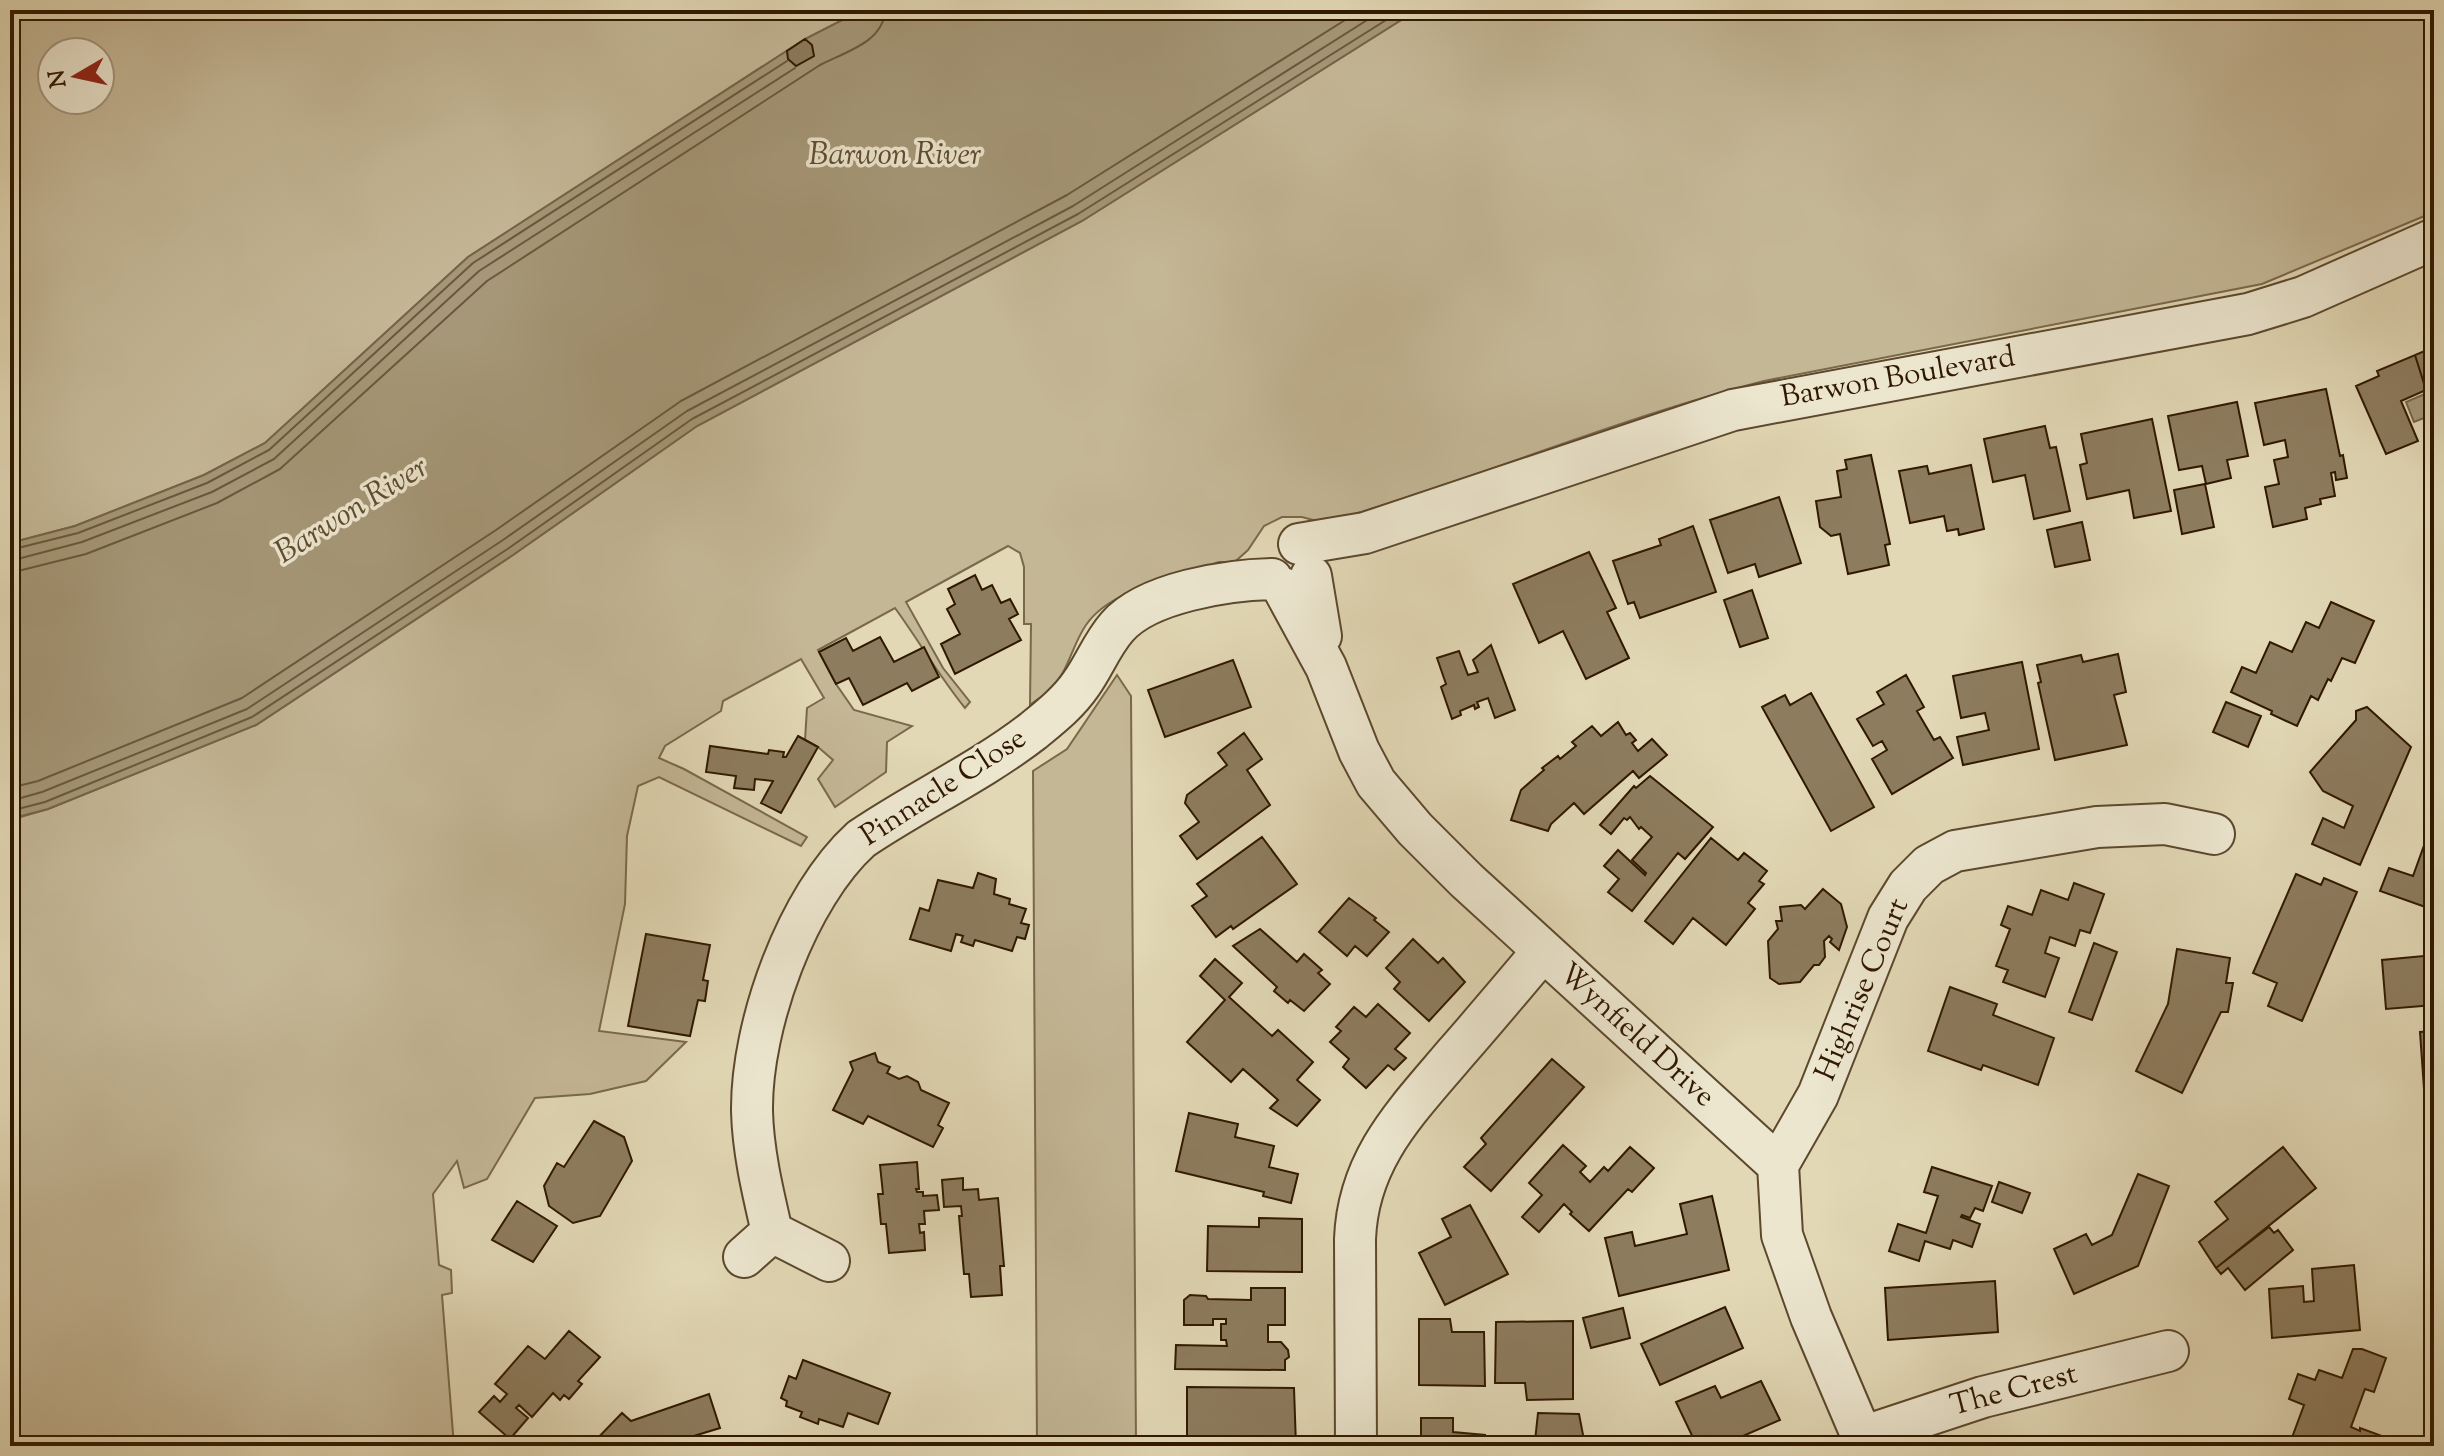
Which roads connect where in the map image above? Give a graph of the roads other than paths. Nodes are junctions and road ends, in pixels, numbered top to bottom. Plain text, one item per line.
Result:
1 (2434, 239) edge
2 (1292, 568) junction
3 (2214, 834) dead end
4 (1543, 951) junction
5 (1778, 1165) junction
6 (829, 1261) dead end
7 (2168, 1351) dead end
8 (1864, 1442) edge
9 (1356, 1446) edge

1 - 2 street, Barwon Boulevard
2 - 4 street, Wynfield Drive
2 - 6 street, Pinnacle Close
3 - 5 street, Highrise Court
4 - 5 street, Wynfield Drive
4 - 9 street
5 - 8 street
7 - 8 street, The Crest

